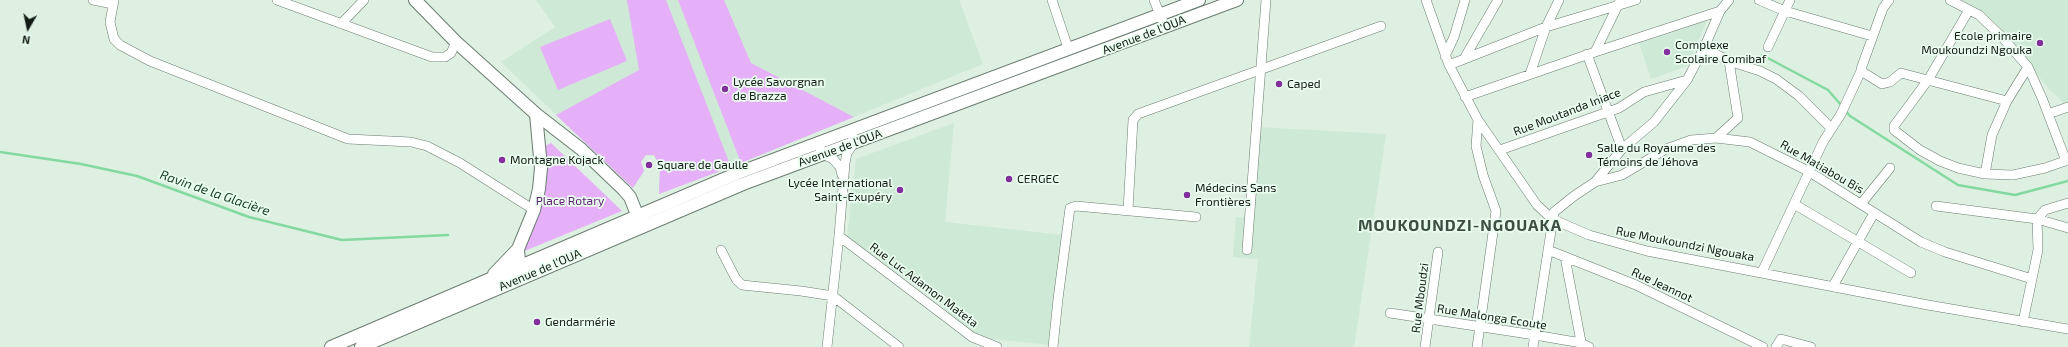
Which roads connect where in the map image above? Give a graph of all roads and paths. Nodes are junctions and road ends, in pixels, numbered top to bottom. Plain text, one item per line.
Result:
1 (93, 0) edge
2 (277, 0) edge
3 (364, 0) edge
4 (415, 0) edge
5 (1052, 0) edge
6 (1154, 0) edge
7 (1199, 0) edge
8 (1237, 0) edge
9 (1266, 0) edge
10 (1426, 0) edge
11 (1465, 0) edge
12 (1498, 0) edge
13 (1559, 0) edge
14 (1636, 0) edge
15 (1729, 0) edge
16 (1759, 0) edge
17 (1790, 0) edge
18 (1889, 0) edge
19 (1950, 0) edge
20 (114, 2) edge
21 (1620, 3) edge
22 (1969, 10) junction
23 (1720, 11) junction
24 (1785, 11) junction
25 (1159, 15) junction
26 (341, 24) junction
27 (1381, 26) dead end
28 (1165, 27) junction
29 (1546, 27) junction
30 (1872, 36) junction
31 (456, 42) junction
32 (1768, 47) dead end
33 (1068, 48) junction
34 (1704, 48) junction
35 (1591, 53) junction
36 (1445, 56) junction
37 (1465, 57) junction
38 (1729, 61) junction
39 (1449, 65) junction
40 (2028, 67) junction
41 (1260, 70) junction
42 (1861, 71) junction
43 (1530, 74) junction
44 (1686, 80) junction
45 (1928, 80) junction
46 (1465, 97) junction
47 (2007, 101) junction
48 (2068, 107) edge
49 (1609, 111) junction
50 (536, 114) junction
51 (2048, 114) junction
52 (1478, 120) junction
53 (1831, 128) junction
54 (851, 130) junction
55 (1716, 138) junction
56 (854, 143) junction
57 (820, 148) junction
58 (1622, 149) junction
59 (1500, 150) junction
60 (2067, 160) edge
61 (1890, 168) dead end
62 (1808, 171) junction
63 (1985, 174) junction
64 (1595, 182) junction
65 (843, 184) junction
66 (630, 197) junction
67 (2068, 203) edge
68 (1794, 204) junction
69 (1861, 204) junction
70 (1936, 206) dead end
71 (654, 208) junction
72 (534, 210) junction
73 (1128, 210) junction
74 (1874, 213) junction
75 (638, 215) junction
76 (1196, 217) dead end
77 (1552, 219) junction
78 (2037, 219) junction
79 (642, 226) junction
80 (2068, 228) edge
81 (839, 236) junction
82 (1858, 243) junction
83 (518, 249) junction
84 (721, 250) dead end
85 (1247, 250) dead end
86 (1548, 250) junction
87 (1438, 252) dead end
88 (1566, 257) junction
89 (1762, 272) junction
90 (520, 273) junction
91 (1910, 274) dead end
92 (2032, 279) junction
93 (489, 280) junction
94 (1833, 286) junction
95 (833, 296) junction
96 (1390, 313) dead end
97 (1430, 319) junction
98 (2023, 322) junction
99 (1480, 326) junction
100 (2068, 329) edge
101 (1535, 335) junction
102 (1584, 346) edge
103 (331, 347) edge
104 (361, 347) edge
105 (827, 347) edge
106 (899, 347) edge
107 (997, 347) edge
108 (1053, 347) edge
109 (1425, 347) edge
110 (1477, 347) edge
111 (1533, 347) edge
112 (1763, 347) edge
113 (1776, 347) edge
114 (1812, 347) edge

1 - 20 street
2 - 26 street
3 - 26 street
4 - 31 main road
5 - 33 street
6 - 25 street
7 - 25 main road, Avenue de l'OUA
8 - 28 main road, Avenue de l'OUA
9 - 41 street
10 - 36 street, Rue Moukoundzi Ngouaka
11 - 36 street
12 - 37 street
13 - 29 street
14 - 21 street
15 - 23 street
16 - 24 street
17 - 24 street
18 - 30 street
19 - 22 street
20 - 72 street
21 - 29 street
21 - 35 street
22 - 40 street
22 - 45 street
23 - 34 street
23 - 35 street
24 - 30 street
24 - 32 street
25 - 28 street
25 - 33 main road, Avenue de l'OUA
26 - 31 street
27 - 41 street
28 - 56 main road, Avenue de l'OUA
29 - 37 street
29 - 43 street
30 - 42 street
31 - 50 main road
33 - 54 main road, Avenue de l'OUA
34 - 38 street
34 - 44 street
35 - 43 street
35 - 49 street
36 - 39 street, Rue Moukoundzi Ngouaka
37 - 39 street
38 - 53 street
38 - 55 street
39 - 46 street, Rue Moukoundzi Ngouaka
40 - 47 street
40 - 51 street
41 - 73 street
41 - 85 street
42 - 45 street
42 - 53 street
43 - 46 street
44 - 49 street, Rue Moutanda Iniace
44 - 58 street
45 - 47 street
45 - 63 street
46 - 52 street, Rue Moukoundzi Ngouaka
47 - 63 street
48 - 51 street
49 - 58 street
49 - 59 street, Rue Moutanda Iniace
50 - 66 main road
50 - 72 main road
51 - 60 street
52 - 59 street, Rue Moukoundzi Ngouaka
52 - 99 street
53 - 62 street
54 - 56 street
54 - 57 main road, Avenue de l'OUA
55 - 62 street, Rue Matiabou Bis
55 - 64 street, Rue Matiabou Bis
56 - 57 main road, Avenue de l'OUA
56 - 65 street
57 - 65 street
57 - 71 main road, Avenue de l'OUA
57 - 79 main road, Avenue de l'OUA
58 - 64 street
59 - 77 street, Rue Moukoundzi Ngouaka
60 - 63 street
61 - 69 street
62 - 68 street
62 - 69 street, Rue Matiabou Bis
64 - 77 street
65 - 81 street
66 - 71 main road
66 - 75 main road
67 - 78 street
68 - 82 street
68 - 89 street
69 - 74 street, Rue Matiabou Bis
70 - 78 street
71 - 75 main road, Avenue de l'OUA
72 - 83 main road
73 - 76 street
73 - 108 street
74 - 82 street
74 - 92 street, Rue Matiabou Bis
75 - 79 main road
75 - 90 main road, Avenue de l'OUA
77 - 86 street
77 - 89 street, Rue Moukoundzi Ngouaka
78 - 80 street
78 - 92 street
79 - 90 main road, Avenue de l'OUA
81 - 95 street
81 - 107 street, Rue Luc Adamon Mateta
82 - 91 street
82 - 94 street
83 - 90 main road
83 - 93 main road
84 - 95 street
86 - 88 street, Rue Jeannot
86 - 101 street
87 - 97 street, Rue Mboudzi
88 - 102 street
88 - 112 street, Rue Jeannot
89 - 94 street, Rue Moukoundzi Ngouaka
90 - 93 main road, Avenue de l'OUA
90 - 104 main road, Avenue de l'OUA
92 - 98 street
93 - 103 main road, Avenue de l'OUA
94 - 98 street, Rue Moukoundzi Ngouaka
95 - 105 street
95 - 106 street
96 - 97 street, Rue Malonga Ecoute
97 - 99 street, Rue Malonga Ecoute
97 - 109 street, Rue Mboudzi
98 - 100 street, Rue Moukoundzi Ngouaka
99 - 101 street, Rue Malonga Ecoute
99 - 110 street
101 - 102 street, Rue Malonga Ecoute
101 - 111 street
113 - 114 street

